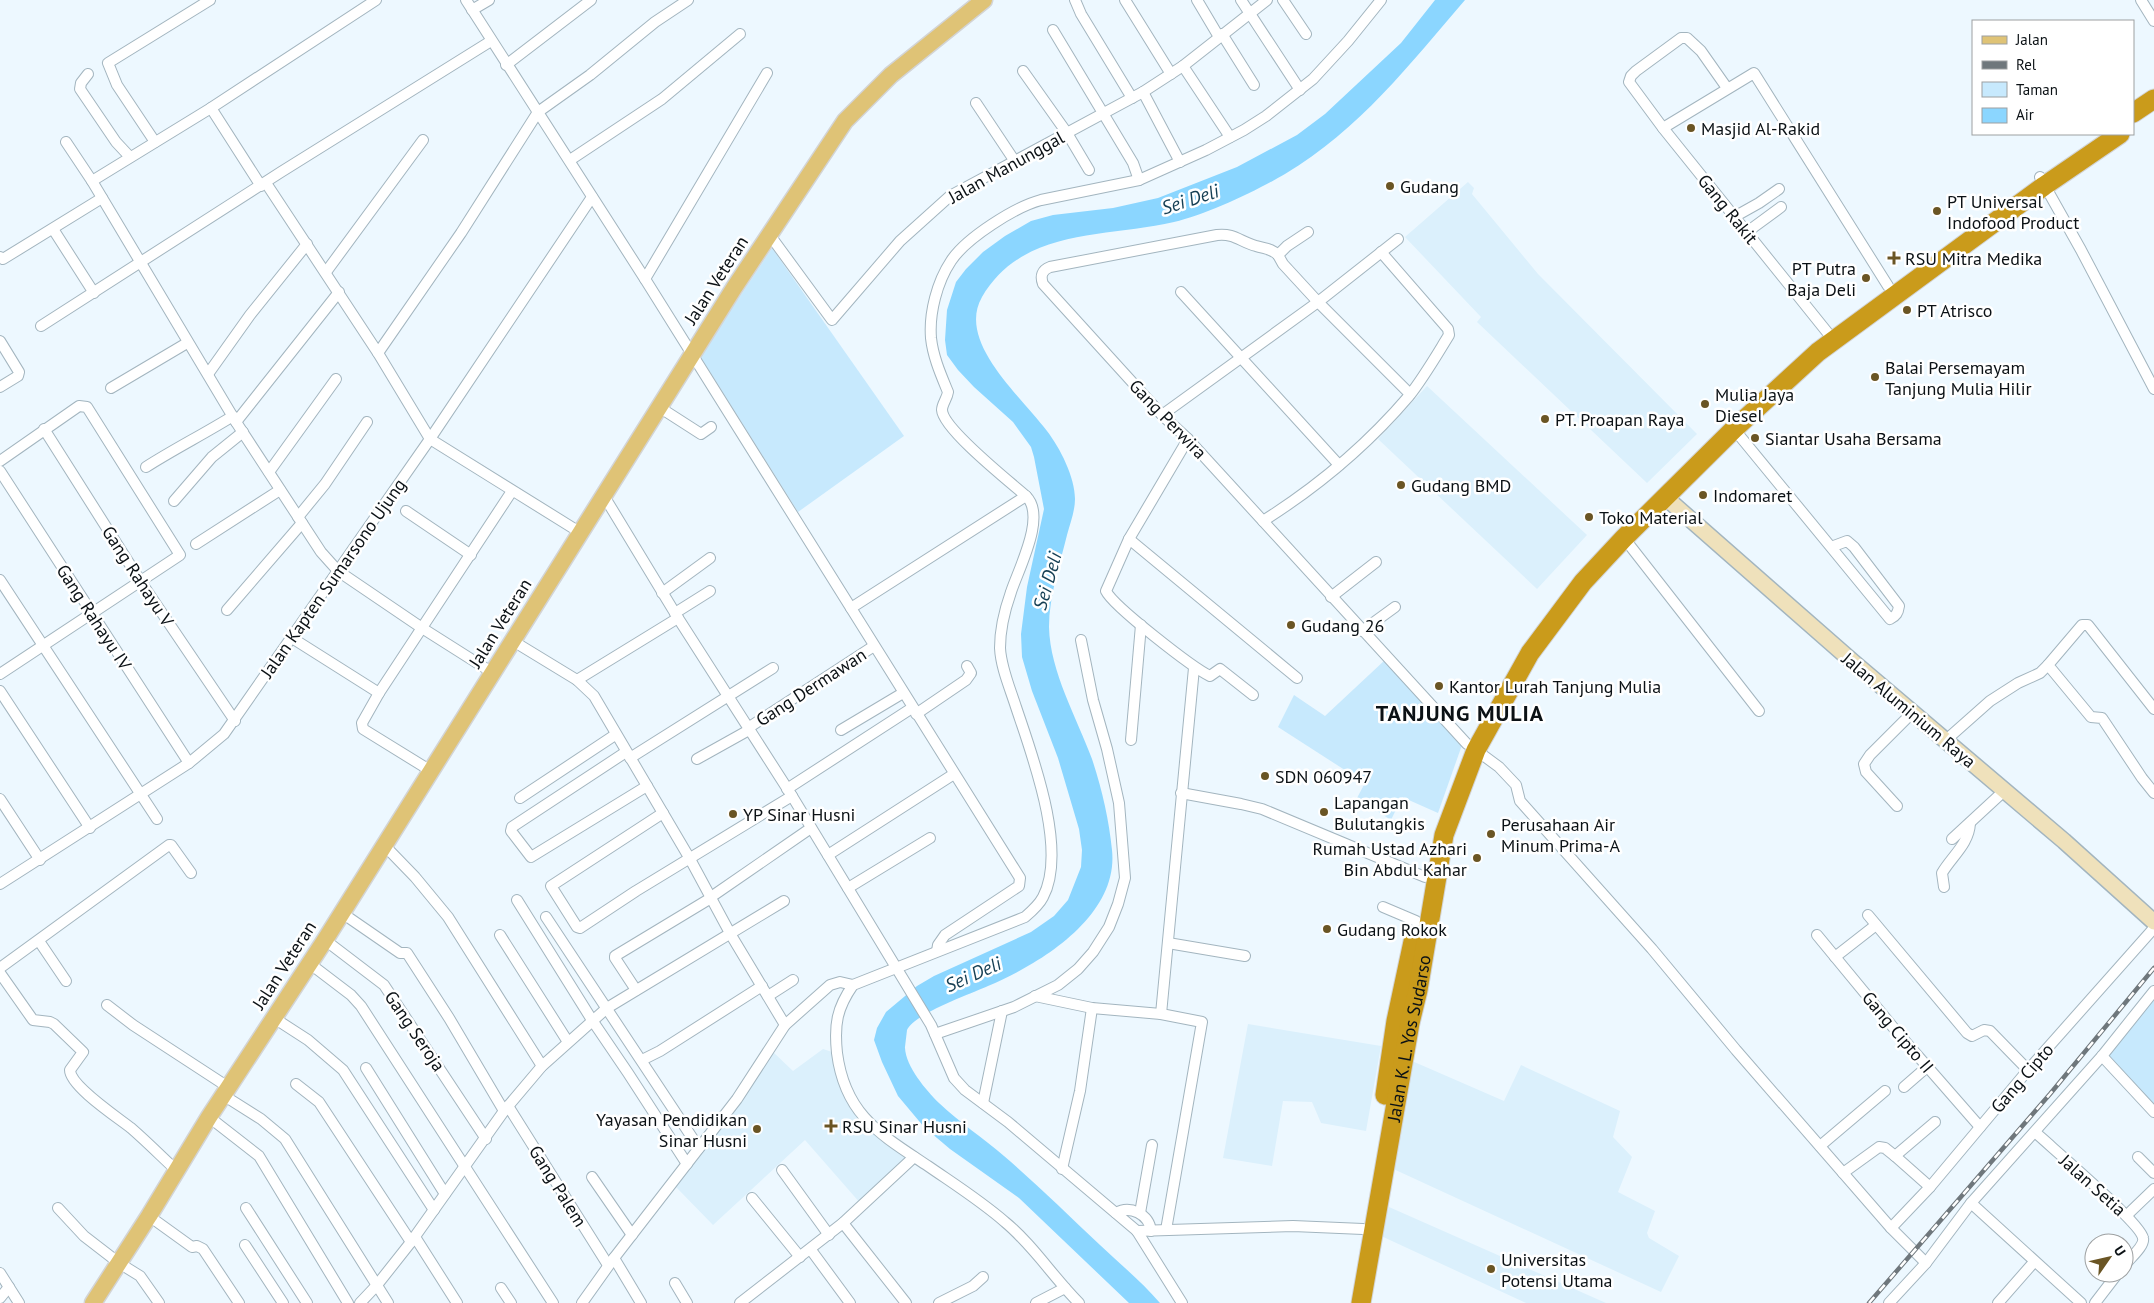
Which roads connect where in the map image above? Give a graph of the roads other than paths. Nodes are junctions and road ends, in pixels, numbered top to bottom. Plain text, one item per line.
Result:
1 (210, 0) edge
2 (376, 0) edge
3 (466, 0) edge
4 (489, 0) edge
5 (591, 0) edge
6 (688, 0) edge
7 (984, 0) edge
8 (1074, 0) edge
9 (1125, 0) edge
10 (1197, 0) edge
11 (1241, 0) edge
12 (1267, 0) edge
13 (1283, 0) edge
14 (1381, 0) edge
15 (2141, 0) edge
16 (472, 10) junction
17 (1249, 14) junction
18 (2154, 20) edge
19 (1053, 30) dead end
20 (740, 34) dead end
21 (1306, 34) dead end
22 (1220, 36) junction
23 (491, 41) junction
24 (506, 65) junction
25 (1183, 66) junction
26 (1023, 70) dead end
27 (767, 73) dead end
28 (88, 74) dead end
29 (1171, 74) junction
30 (1254, 85) dead end
31 (1727, 88) junction
32 (1300, 90) junction
33 (1143, 92) junction
34 (1132, 98) junction
35 (2154, 99) edge
36 (976, 103) dead end
37 (211, 108) junction
38 (2154, 111) edge
39 (538, 112) junction
40 (2134, 112) edge
41 (1104, 114) junction
42 (2134, 124) edge
43 (1663, 128) junction
44 (1067, 133) junction
45 (2101, 135) edge
46 (2118, 135) edge
47 (1230, 137) junction
48 (423, 140) dead end
49 (66, 142) dead end
50 (155, 142) junction
51 (130, 158) junction
52 (570, 160) junction
53 (1014, 160) junction
54 (1180, 162) junction
55 (1088, 170) dead end
56 (1139, 180) junction
57 (92, 181) junction
58 (2042, 181) junction
59 (264, 185) junction
60 (1779, 189) dead end
61 (592, 197) junction
62 (102, 198) junction
63 (1781, 207) dead end
64 (1734, 217) junction
65 (52, 228) junction
66 (1308, 232) dead end
67 (1747, 232) junction
68 (769, 234) junction
69 (1398, 239) dead end
70 (307, 244) junction
71 (1381, 252) junction
72 (1278, 255) junction
73 (0, 257) edge
74 (142, 263) junction
75 (326, 272) junction
76 (644, 279) junction
77 (1896, 285) junction
78 (339, 292) junction
79 (1182, 292) dead end
80 (94, 294) junction
81 (1318, 302) junction
82 (41, 326) dead end
83 (1828, 332) junction
84 (0, 341) edge
85 (187, 343) junction
86 (378, 353) junction
87 (692, 355) junction
88 (1241, 359) junction
89 (208, 374) junction
90 (336, 379) dead end
91 (0, 387) edge
92 (111, 388) dead end
93 (2154, 389) edge
94 (1410, 394) junction
95 (659, 407) junction
96 (1162, 415) junction
97 (234, 419) junction
98 (367, 422) dead end
99 (711, 426) dead end
100 (44, 429) junction
101 (1734, 429) junction
102 (243, 432) junction
103 (430, 439) junction
104 (1188, 439) junction
105 (0, 461) edge
106 (1339, 465) junction
107 (146, 467) dead end
108 (0, 471) edge
109 (269, 472) junction
110 (280, 490) junction
111 (512, 491) junction
112 (1661, 493) junction
113 (604, 496) junction
114 (1026, 496) junction
115 (174, 501) dead end
116 (406, 511) dead end
117 (300, 520) junction
118 (1263, 521) junction
119 (581, 533) junction
120 (1624, 538) junction
121 (1129, 539) junction
122 (196, 544) dead end
123 (1831, 547) junction
124 (470, 555) junction
125 (710, 558) dead end
126 (1376, 562) dead end
127 (338, 571) junction
128 (0, 580) edge
129 (141, 582) junction
130 (710, 591) dead end
131 (662, 593) junction
132 (1332, 597) junction
133 (1394, 607) dead end
134 (851, 608) junction
135 (227, 610) dead end
136 (92, 614) junction
137 (676, 616) junction
138 (1141, 625) junction
139 (422, 628) junction
140 (1362, 631) junction
141 (292, 638) junction
142 (1081, 640) dead end
143 (513, 641) junction
144 (874, 646) junction
145 (43, 647) junction
146 (2048, 665) junction
147 (967, 666) dead end
148 (773, 668) dead end
149 (1194, 668) junction
150 (492, 673) junction
151 (0, 674) edge
152 (1297, 678) dead end
153 (578, 680) junction
154 (0, 691) edge
155 (379, 693) junction
156 (903, 693) junction
157 (1253, 695) dead end
158 (728, 696) junction
159 (2154, 709) edge
160 (914, 711) junction
161 (1759, 711) dead end
162 (1912, 712) junction
163 (235, 721) junction
164 (749, 729) junction
165 (841, 730) dead end
166 (615, 735) junction
167 (1131, 740) dead end
168 (1946, 740) junction
169 (1472, 747) junction
170 (628, 755) junction
171 (697, 759) dead end
172 (189, 763) junction
173 (431, 771) junction
174 (954, 774) junction
175 (647, 786) junction
176 (2004, 791) junction
177 (789, 792) junction
178 (2154, 793) edge
179 (1181, 794) junction
180 (140, 795) junction
181 (0, 798) edge
182 (520, 798) dead end
183 (1897, 806) dead end
184 (663, 813) junction
185 (157, 819) dead end
186 (1970, 823) junction
187 (90, 828) junction
188 (811, 828) junction
189 (930, 838) dead end
190 (1952, 839) dead end
191 (384, 845) junction
192 (828, 855) junction
193 (690, 859) junction
194 (40, 860) junction
195 (190, 872) dead end
196 (1425, 877) junction
197 (0, 884) edge
198 (1944, 887) dead end
199 (848, 888) junction
200 (711, 898) junction
201 (517, 900) dead end
202 (784, 901) dead end
203 (1383, 907) dead end
204 (342, 913) junction
205 (1868, 915) dead end
206 (546, 917) dead end
207 (1416, 921) junction
208 (2154, 922) edge
209 (1876, 925) junction
210 (2154, 928) edge
211 (500, 935) dead end
212 (731, 935) junction
213 (1816, 935) dead end
214 (325, 940) junction
215 (39, 941) junction
216 (1168, 943) junction
217 (937, 951) junction
218 (1245, 956) dead end
219 (1835, 957) junction
220 (309, 963) junction
221 (894, 967) junction
222 (0, 968) edge
223 (0, 973) edge
224 (793, 980) dead end
225 (66, 981) dead end
226 (853, 985) junction
227 (762, 986) junction
228 (636, 990) junction
229 (2154, 992) edge
230 (768, 996) junction
231 (1035, 996) junction
232 (107, 1005) dead end
233 (607, 1008) junction
234 (1092, 1008) junction
235 (1002, 1011) junction
236 (1161, 1014) junction
237 (274, 1018) junction
238 (592, 1020) junction
239 (785, 1025) junction
240 (933, 1030) junction
241 (568, 1042) junction
242 (2102, 1056) junction
243 (642, 1060) junction
244 (542, 1066) junction
245 (1928, 1067) junction
246 (366, 1068) dead end
247 (2028, 1070) junction
248 (296, 1084) dead end
249 (1904, 1087) dead end
250 (226, 1091) junction
251 (1885, 1091) dead end
252 (983, 1103) junction
253 (506, 1109) junction
254 (2154, 1112) edge
255 (209, 1118) junction
256 (1935, 1122) dead end
257 (1980, 1127) junction
258 (2035, 1132) junction
259 (486, 1139) junction
260 (1152, 1145) dead end
261 (1820, 1146) junction
262 (699, 1148) junction
263 (1895, 1156) junction
264 (914, 1157) junction
265 (2138, 1157) dead end
266 (687, 1164) junction
267 (465, 1166) junction
268 (1062, 1169) junction
269 (176, 1170) junction
270 (782, 1170) dead end
271 (1844, 1173) junction
272 (2154, 1173) edge
273 (592, 1177) dead end
274 (1930, 1188) junction
275 (445, 1194) junction
276 (2152, 1195) edge
277 (752, 1198) dead end
278 (1971, 1203) junction
279 (58, 1208) dead end
280 (246, 1208) dead end
281 (434, 1210) junction
282 (1116, 1213) junction
283 (1140, 1213) junction
284 (2126, 1215) junction
285 (149, 1216) junction
286 (843, 1223) junction
287 (1891, 1228) junction
288 (1363, 1229) junction
289 (1166, 1230) junction
290 (1137, 1231) junction
291 (1151, 1231) junction
292 (632, 1235) junction
293 (829, 1235) junction
294 (413, 1239) junction
295 (245, 1245) dead end
296 (811, 1250) junction
297 (2134, 1254) edge
298 (800, 1257) junction
299 (611, 1262) junction
300 (2034, 1262) junction
301 (119, 1263) junction
302 (1926, 1263) junction
303 (0, 1273) edge
304 (983, 1277) dead end
305 (675, 1283) dead end
306 (2110, 1283) edge
307 (377, 1285) junction
308 (9, 1287) junction
309 (501, 1288) dead end
310 (1065, 1288) junction
311 (0, 1298) edge
312 (19, 1303) edge
313 (93, 1303) edge
314 (159, 1303) edge
315 (239, 1303) edge
316 (283, 1303) edge
317 (306, 1303) edge
318 (348, 1303) edge
319 (360, 1303) edge
320 (388, 1303) edge
321 (457, 1303) edge
322 (511, 1303) edge
323 (553, 1303) edge
324 (582, 1303) edge
325 (641, 1303) edge
326 (687, 1303) edge
327 (740, 1303) edge
328 (850, 1303) edge
329 (906, 1303) edge
330 (939, 1303) edge
331 (1036, 1303) edge
332 (1079, 1303) edge
333 (1182, 1303) edge
334 (1350, 1303) edge
335 (1361, 1303) edge
336 (1889, 1303) edge
337 (1998, 1303) edge
338 (2081, 1303) edge
339 (2095, 1303) edge

1 - 50 street
2 - 37 street
3 - 16 street
4 - 16 street
5 - 24 street
6 - 39 street
7 - 68 main road, Jalan Veteran
8 - 34 street
9 - 29 street
10 - 22 street
11 - 17 street
12 - 17 street, Jalan Manunggal
13 - 21 street
14 - 32 street
15 - 18 street
16 - 23 street
17 - 22 street, Jalan Manunggal
17 - 32 street
19 - 41 street
20 - 52 street
22 - 25 street, Jalan Manunggal
22 - 30 street
23 - 24 street
23 - 59 street
24 - 39 street
25 - 29 street, Jalan Manunggal
25 - 47 street
26 - 44 street
27 - 76 street
28 - 51 street
29 - 33 street, Jalan Manunggal
31 - 43 street
31 - 43 street, Gang Rakit
31 - 77 street
32 - 47 street
33 - 34 street, Jalan Manunggal
33 - 54 street
34 - 41 street, Jalan Manunggal
35 - 40 highway
36 - 53 street
37 - 50 street
37 - 59 street
38 - 42 highway
39 - 52 street
39 - 86 street
41 - 44 street, Jalan Manunggal
41 - 56 street
43 - 64 street, Gang Rakit
44 - 53 street, Jalan Manunggal
44 - 55 street
45 - 58 highway, Jalan K. L. Yos Sudarso
46 - 58 highway, Jalan K. L. Yos Sudarso
47 - 54 street
48 - 75 street
49 - 57 street
50 - 51 street
51 - 57 street
52 - 61 street
53 - 68 street, Jalan Manunggal
54 - 56 street
56 - 114 street
57 - 62 street
58 - 77 highway, Jalan K. L. Yos Sudarso
58 - 93 street
59 - 70 street
59 - 74 street
60 - 64 street
61 - 76 street
61 - 103 street, Jalan Kapten Sumarsono Ujung
62 - 65 street
62 - 74 street
63 - 67 street
64 - 67 street, Gang Rakit
65 - 73 street
65 - 80 street
66 - 72 street
67 - 83 street, Gang Rakit
68 - 87 main road, Jalan Veteran
69 - 71 street
70 - 75 street
70 - 89 street
71 - 81 street
71 - 94 street
72 - 81 street
72 - 96 street, Gang Perwira
74 - 80 street
74 - 85 street
75 - 78 street
76 - 87 street
77 - 83 highway, Jalan K. L. Yos Sudarso
77 - 101 highway, Jalan K. L. Yos Sudarso
78 - 86 street
78 - 97 street
79 - 88 street
80 - 82 street
81 - 88 street
81 - 94 street
83 - 112 highway, Jalan K. L. Yos Sudarso
84 - 91 street
85 - 89 street
85 - 92 street
86 - 103 street
87 - 95 main road, Jalan Veteran
87 - 134 street
88 - 96 street
88 - 106 street
89 - 97 street
90 - 109 street
94 - 106 street
95 - 99 street
95 - 113 main road, Jalan Veteran
96 - 104 street, Gang Perwira
97 - 102 street
97 - 107 street
98 - 117 street
100 - 105 street
100 - 129 street, Gang Rahayu V
100 - 129 street
101 - 112 highway, Jalan K. L. Yos Sudarso
101 - 123 street
102 - 109 street
102 - 115 street
103 - 111 street
103 - 127 street, Jalan Kapten Sumarsono Ujung
104 - 118 street, Gang Perwira
104 - 121 street
106 - 118 street
108 - 136 street, Gang Rahayu IV
109 - 110 street
110 - 117 street
110 - 122 street
111 - 119 street
111 - 124 street
112 - 120 highway, Jalan K. L. Yos Sudarso
112 - 162 main road, Jalan Aluminium Raya
112 - 169 highway, Jalan K. L. Yos Sudarso
113 - 119 main road, Jalan Veteran
113 - 131 street
114 - 134 street
114 - 217 street
116 - 124 street
117 - 127 street
117 - 135 street
118 - 132 street, Gang Perwira
119 - 143 main road, Jalan Veteran
120 - 161 street
120 - 169 highway, Jalan K. L. Yos Sudarso
121 - 138 street
121 - 152 street
123 - 123 street
124 - 139 street
125 - 131 street
126 - 132 street
127 - 139 street
127 - 141 street, Jalan Kapten Sumarsono Ujung
128 - 145 street
129 - 136 street
129 - 163 street, Gang Rahayu V
130 - 137 street
131 - 137 street
132 - 140 street, Gang Perwira
133 - 140 street
134 - 144 street
136 - 145 street
136 - 172 street, Gang Rahayu IV
137 - 153 street
137 - 158 street
138 - 149 street
138 - 167 street
139 - 150 street
139 - 155 street
140 - 169 street, Gang Perwira
141 - 155 street
141 - 163 street, Jalan Kapten Sumarsono Ujung
142 - 231 street
143 - 150 main road, Jalan Veteran
143 - 153 street
144 - 156 street
144 - 164 street, Gang Dermawan
145 - 151 street
145 - 180 street
146 - 159 street
146 - 168 street
146 - 178 street
147 - 160 street
148 - 158 street
149 - 157 street
149 - 179 street
150 - 173 main road, Jalan Veteran
153 - 166 street
154 - 187 street
155 - 173 street
156 - 160 street
156 - 165 street
158 - 164 street
158 - 170 street
160 - 174 street
160 - 177 street
162 - 168 main road, Jalan Aluminium Raya
162 - 183 street
163 - 172 street, Jalan Kapten Sumarsono Ujung
164 - 171 street, Gang Dermawan
164 - 177 street
166 - 170 street
166 - 182 street
168 - 176 main road, Jalan Aluminium Raya
169 - 196 highway, Jalan K. L. Yos Sudarso
169 - 261 street, Gang Perwira
169 - 335 highway, Jalan K. L. Yos Sudarso
170 - 175 street
170 - 175 street
172 - 180 street, Jalan Kapten Sumarsono Ujung
173 - 191 main road, Jalan Veteran
174 - 192 street
174 - 217 street
175 - 184 street
176 - 186 street
176 - 208 main road, Jalan Aluminium Raya
177 - 188 street
177 - 193 street
179 - 196 street
179 - 216 street
180 - 185 street
180 - 187 street, Jalan Kapten Sumarsono Ujung
181 - 194 street
184 - 193 street
184 - 193 street
186 - 190 street
186 - 198 street
187 - 194 street, Jalan Kapten Sumarsono Ujung
188 - 192 street
188 - 200 street
189 - 199 street
191 - 204 main road, Jalan Veteran
191 - 244 street
192 - 199 street
193 - 200 street
194 - 197 street, Jalan Kapten Sumarsono Ujung
195 - 215 street
196 - 207 highway, Jalan K. L. Yos Sudarso
199 - 221 street
200 - 212 street
200 - 228 street
201 - 238 street
202 - 212 street
203 - 207 street
204 - 214 main road, Jalan Veteran
204 - 253 street, Gang Palem
205 - 209 street
206 - 233 street
207 - 288 highway, Jalan K. L. Yos Sudarso
209 - 219 street
209 - 247 street
210 - 247 street, Gang Cipto
211 - 241 street
212 - 227 street
212 - 228 street
213 - 219 street, Gang Cipto II
214 - 220 main road, Jalan Veteran
214 - 259 street, Gang Seroja
215 - 222 street
215 - 225 street
216 - 218 street
216 - 236 street
217 - 221 street
219 - 245 street, Gang Cipto II
220 - 237 main road, Jalan Veteran
220 - 267 street
221 - 226 street
221 - 240 street
223 - 269 street
224 - 230 street
226 - 239 street
226 - 264 street
227 - 230 street
227 - 243 street
228 - 233 street
229 - 242 street
230 - 239 street
231 - 234 street
231 - 235 street
232 - 250 street
233 - 238 street
233 - 243 street
234 - 236 street
234 - 268 street
235 - 240 street
235 - 252 street
236 - 289 street
237 - 250 main road, Jalan Veteran
237 - 281 street
238 - 241 street
238 - 266 street
239 - 262 street
240 - 252 street
241 - 244 street
242 - 254 street
242 - 258 street
243 - 262 street
244 - 253 street
245 - 249 street
245 - 257 street, Gang Cipto II
246 - 275 street
247 - 257 street, Gang Cipto
248 - 294 street
250 - 255 main road, Jalan Veteran
250 - 307 street
251 - 261 street
252 - 268 street
253 - 259 street
253 - 299 street, Gang Palem
255 - 269 main road, Jalan Veteran
255 - 318 street
256 - 263 street
257 - 274 street, Gang Cipto
258 - 278 street
258 - 284 street, Jalan Setia
259 - 267 street
260 - 283 street
261 - 271 street, Gang Perwira
262 - 266 street
263 - 271 street
263 - 274 street
264 - 286 street
264 - 310 street
265 - 272 street
266 - 292 street
267 - 275 street
267 - 323 street
268 - 282 street
269 - 285 main road, Jalan Veteran
270 - 293 street
271 - 287 street, Gang Perwira
273 - 292 street
274 - 287 street, Gang Cipto
275 - 281 street
276 - 284 street
277 - 298 street
278 - 300 street
278 - 302 street
279 - 301 street
280 - 317 street
281 - 294 street
282 - 283 street
282 - 290 street
283 - 291 street
284 - 297 street, Jalan Setia
285 - 301 main road, Jalan Veteran
285 - 315 street
286 - 293 street
286 - 329 street
287 - 302 street, Gang Perwira
288 - 289 street
288 - 334 highway, Jalan K. L. Yos Sudarso
289 - 291 street
290 - 291 street
290 - 333 street
292 - 299 street
293 - 296 street
294 - 307 street
294 - 321 street
295 - 316 street
296 - 298 street
296 - 328 street
298 - 327 street
299 - 324 street
299 - 325 street, Gang Palem
300 - 337 street
300 - 338 street
301 - 313 main road, Jalan Veteran
301 - 314 street
302 - 336 street
303 - 308 street
304 - 330 street
305 - 326 street
306 - 339 street
307 - 319 street
307 - 320 street
308 - 311 street
308 - 312 street
309 - 322 street
310 - 331 street
310 - 332 street

